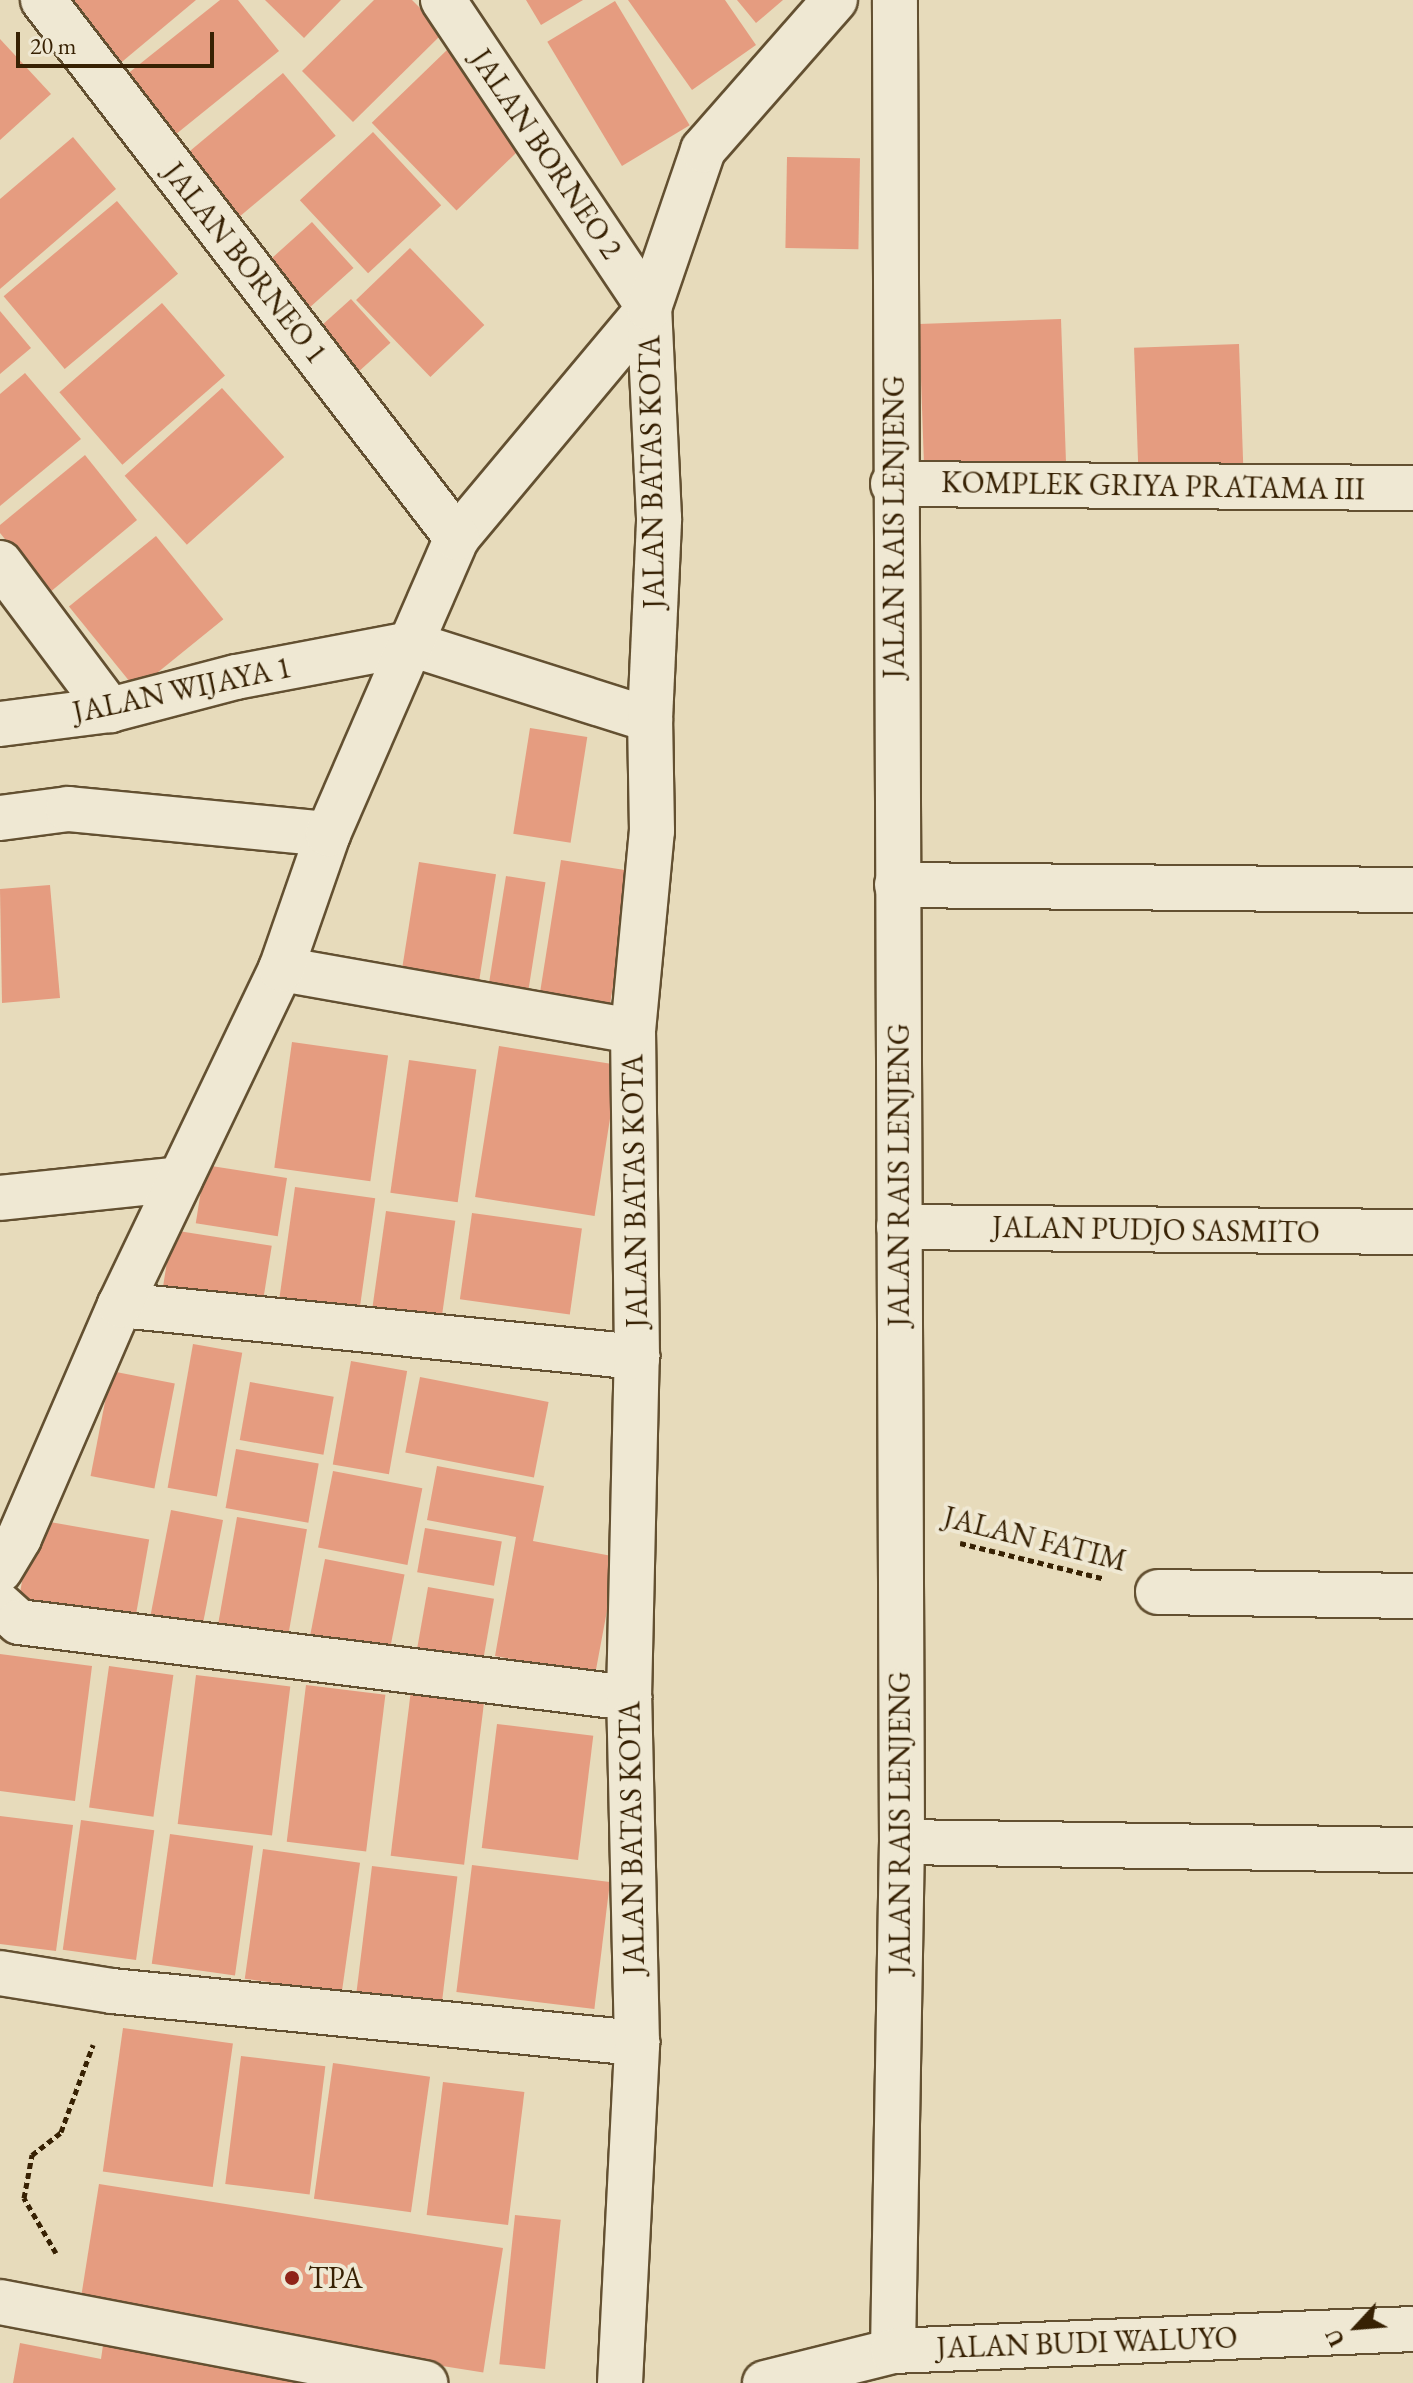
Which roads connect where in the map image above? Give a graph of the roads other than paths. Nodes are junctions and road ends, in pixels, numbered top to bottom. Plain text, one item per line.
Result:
1 (43, 0) edge
2 (443, 0) edge
3 (835, 0) edge
4 (895, 0) edge
5 (649, 308) junction
6 (893, 484) junction
7 (1413, 488) edge
8 (453, 532) junction
9 (0, 563) edge
10 (411, 644) junction
11 (110, 710) junction
12 (650, 720) junction
13 (0, 724) edge
14 (0, 818) edge
15 (328, 834) junction
16 (897, 885) junction
17 (1413, 890) edge
18 (281, 969) junction
19 (633, 1031) junction
20 (180, 1179) junction
21 (0, 1198) edge
22 (899, 1227) junction
23 (1413, 1232) edge
24 (120, 1305) junction
25 (637, 1357) junction
26 (0, 1570) edge
27 (1158, 1592) road end
28 (1413, 1596) edge
29 (0, 1605) edge
30 (629, 1698) junction
31 (902, 1842) junction
32 (1413, 1850) edge
33 (0, 1973) edge
34 (637, 2043) junction
35 (0, 2302) edge
36 (1413, 2329) edge
37 (893, 2351) junction
38 (425, 2383) edge
39 (620, 2383) edge
40 (765, 2383) edge

1 - 8 street, JALAN BORNEO 1
2 - 5 street, JALAN BORNEO 2
3 - 5 street, JALAN BATAS KOTA
4 - 6 street, JALAN RAIS LENJENG
5 - 8 street
5 - 12 street, JALAN BATAS KOTA
6 - 7 street, KOMPLEK GRIYA PRATAMA III
6 - 16 street, JALAN RAIS LENJENG
8 - 10 street
9 - 11 street
10 - 11 street, JALAN WIJAYA 1
10 - 12 street
10 - 15 street
11 - 13 street, JALAN WIJAYA 1
12 - 19 street, JALAN BATAS KOTA
14 - 15 street
15 - 18 street
16 - 17 street
16 - 22 street, JALAN RAIS LENJENG
18 - 19 street
18 - 20 street
19 - 25 street, JALAN BATAS KOTA
20 - 21 street
20 - 24 street
22 - 23 street, JALAN PUDJO SASMITO
22 - 31 street, JALAN RAIS LENJENG
24 - 25 street
24 - 26 street
25 - 30 street, JALAN BATAS KOTA
27 - 28 street
29 - 30 street
30 - 34 street, JALAN BATAS KOTA
31 - 32 street
31 - 37 street, JALAN RAIS LENJENG
33 - 34 street
34 - 39 street, JALAN BATAS KOTA
35 - 38 street
36 - 37 street, JALAN BUDI WALUYO
37 - 40 street, JALAN BUDI WALUYO

